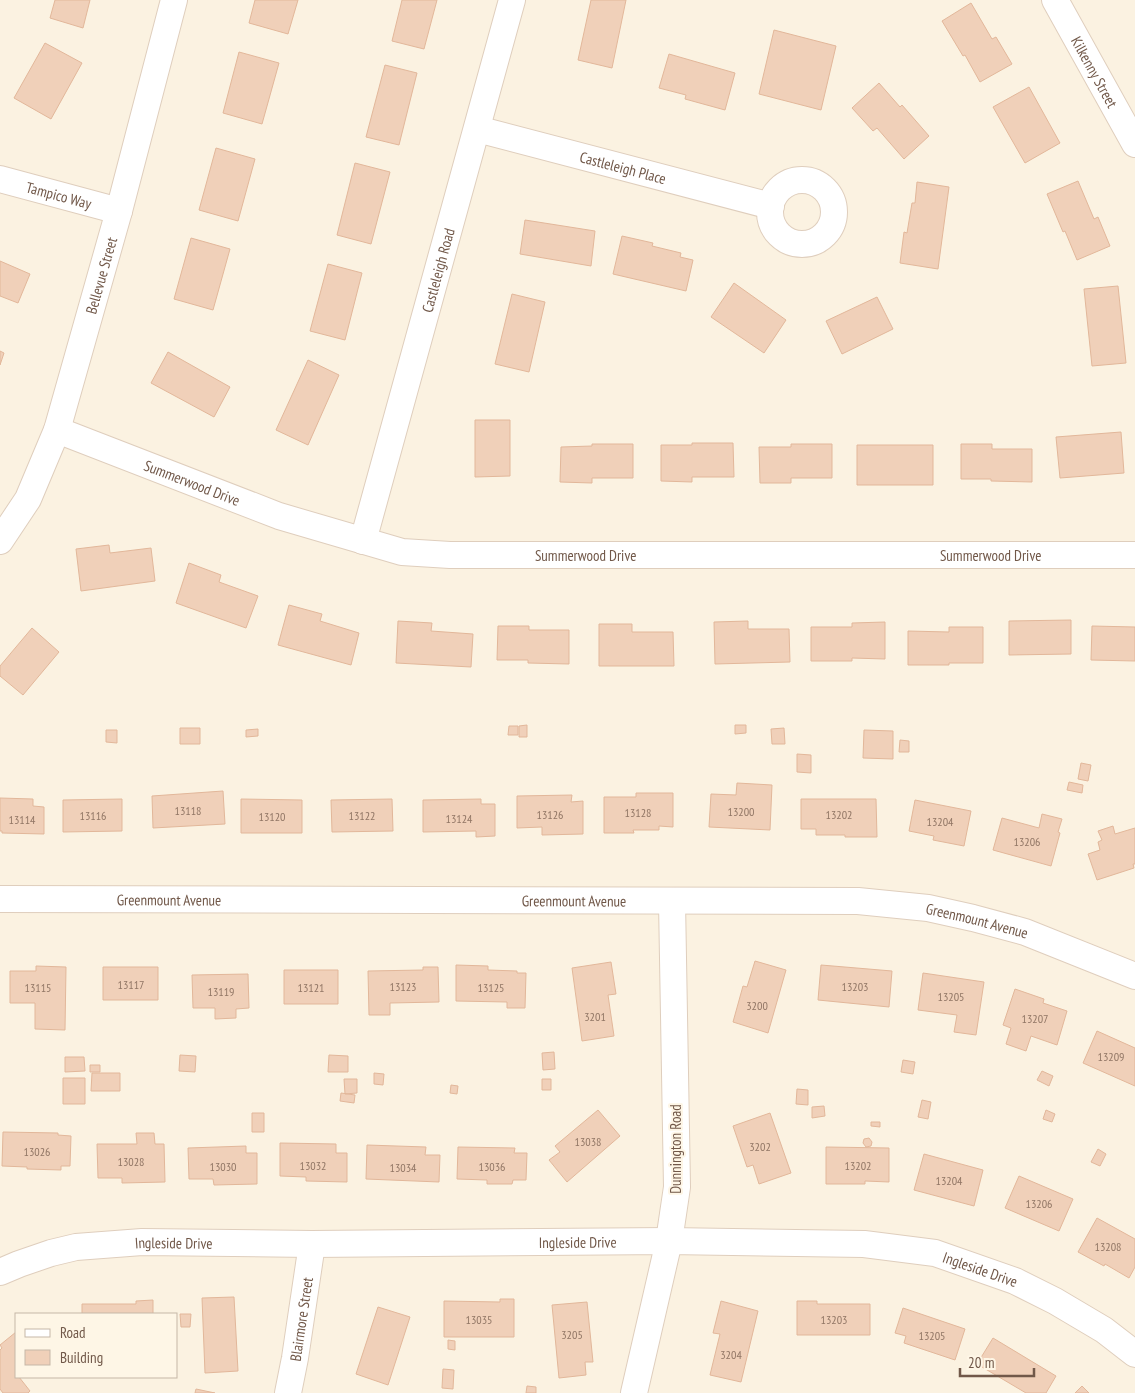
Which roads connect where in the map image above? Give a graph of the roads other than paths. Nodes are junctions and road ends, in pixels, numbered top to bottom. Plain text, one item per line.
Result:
1 (174, 0) edge
2 (512, 0) edge
3 (1055, 0) edge
4 (477, 128) junction
5 (1135, 144) edge
6 (0, 179) edge
7 (771, 206) dead end
8 (119, 211) junction
9 (57, 430) junction
10 (0, 541) edge
11 (363, 541) junction
12 (1135, 555) edge
13 (0, 899) edge
14 (672, 900) junction
15 (1135, 976) edge
16 (669, 1241) junction
17 (312, 1244) junction
18 (0, 1272) edge
19 (1135, 1354) edge
20 (288, 1393) edge
21 (634, 1393) edge

1 - 8 street, Bellevue Street
2 - 4 street, Castleleigh Road
3 - 5 street, Kilkenny Street
4 - 7 street, Castleleigh Place
4 - 11 street, Castleleigh Road
6 - 8 street, Tampico Way
8 - 9 street, Bellevue Street
9 - 10 street, Bellevue Street
9 - 11 street, Summerwood Drive
11 - 12 street, Summerwood Drive
13 - 14 street, Greenmount Avenue
14 - 15 street, Greenmount Avenue
14 - 16 street, Dunnington Road
16 - 17 street, Ingleside Drive
16 - 19 street, Ingleside Drive
16 - 21 street, Dunnington Road
17 - 18 street, Ingleside Drive
17 - 20 street, Blairmore Street

